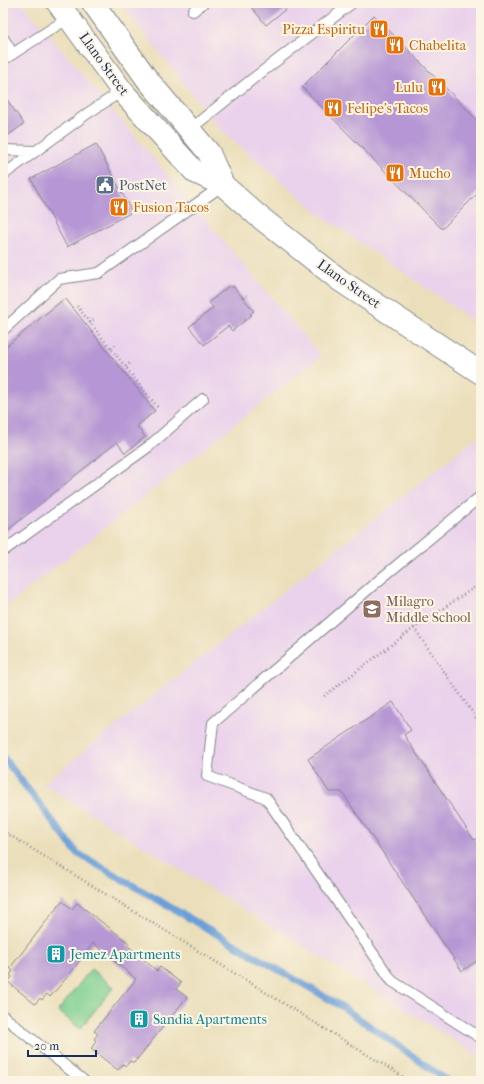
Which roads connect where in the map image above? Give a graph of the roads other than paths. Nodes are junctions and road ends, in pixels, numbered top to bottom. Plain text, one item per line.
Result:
1 (93, 3) edge
2 (203, 3) edge
3 (352, 3) edge
4 (64, 10) edge
5 (193, 11) dead end
6 (3, 38) edge
7 (13, 54) junction
8 (3, 60) edge
9 (122, 91) junction
10 (189, 130) junction
11 (3, 150) edge
12 (35, 151) junction
13 (3, 175) edge
14 (224, 185) junction
15 (3, 330) edge
16 (481, 373) edge
17 (202, 399) dead end
18 (481, 496) edge
19 (3, 551) edge
20 (3, 1016) edge
21 (481, 1038) edge
22 (84, 1081) edge

1 - 10 street, Llano Street
2 - 5 lane
3 - 10 lane
4 - 7 lane
4 - 9 street, Llano Street
6 - 7 lane
7 - 8 lane
9 - 12 lane
9 - 14 street, Llano Street
10 - 14 street, Llano Street
11 - 12 lane
12 - 13 lane
14 - 15 lane
14 - 16 street, Llano Street
17 - 19 lane
18 - 21 lane
20 - 22 lane

